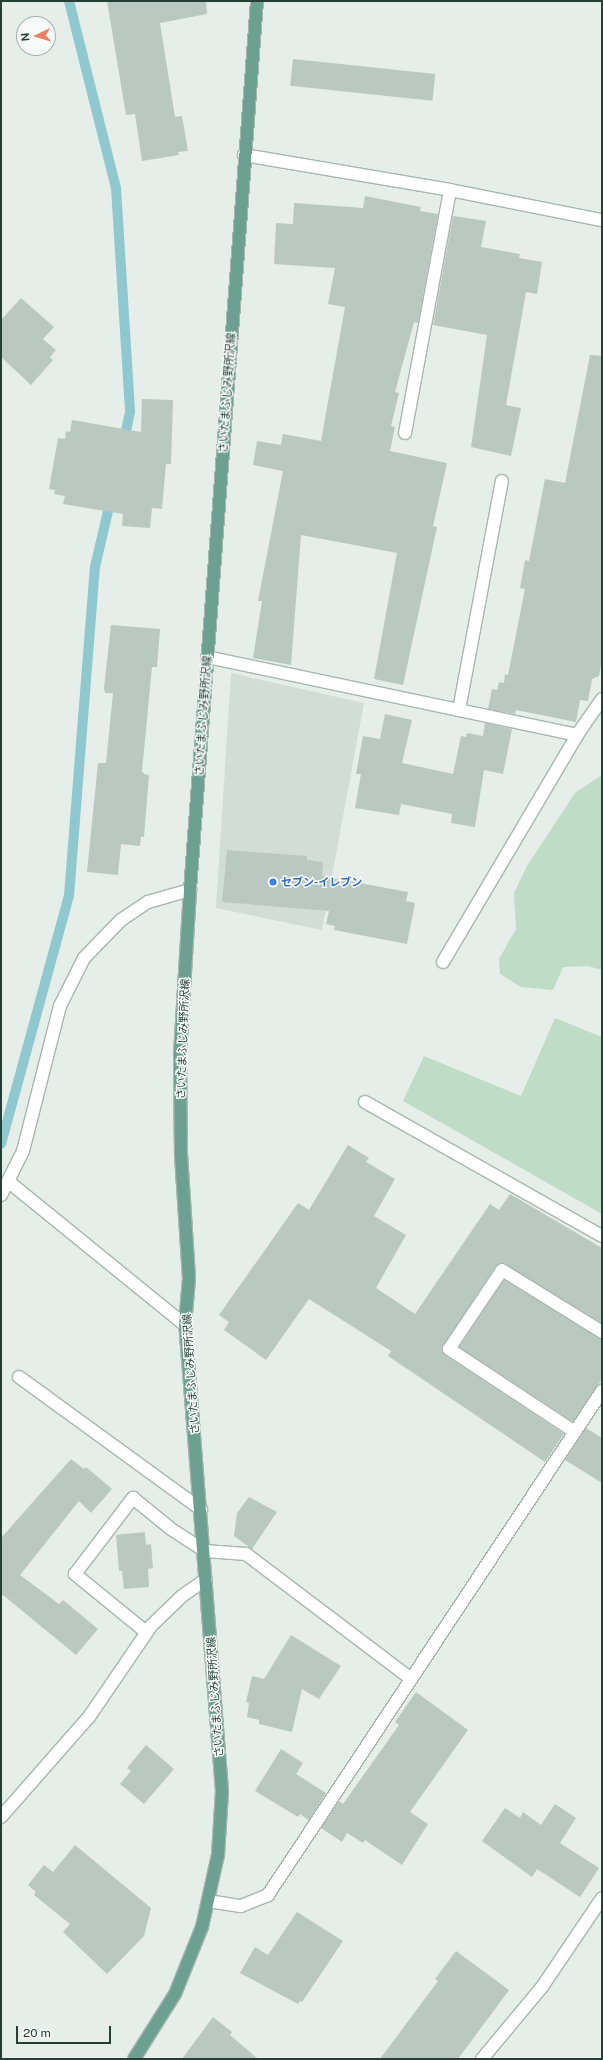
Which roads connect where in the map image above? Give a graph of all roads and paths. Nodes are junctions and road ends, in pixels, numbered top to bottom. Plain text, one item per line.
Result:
1 (257, 1) edge
2 (244, 155) junction
3 (450, 190) junction
4 (602, 220) edge
5 (405, 432) dead end
6 (502, 481) dead end
7 (207, 657) junction
8 (602, 699) edge
9 (459, 710) junction
10 (577, 735) junction
11 (190, 890) junction
12 (443, 962) dead end
13 (365, 1102) dead end
14 (9, 1182) junction
15 (1, 1195) edge
16 (602, 1236) edge
17 (185, 1325) junction
18 (602, 1332) edge
19 (20, 1377) dead end
20 (600, 1397) edge
21 (574, 1432) junction
22 (201, 1509) junction
23 (205, 1551) junction
24 (206, 1580) junction
25 (146, 1632) junction
26 (411, 1679) junction
27 (1, 1817) edge
28 (602, 1898) edge
29 (208, 1901) junction
30 (136, 2058) edge
31 (482, 2059) edge

1 - 2 main road, さいたまふじみ野所沢線
2 - 3 street
2 - 7 main road, さいたまふじみ野所沢線
3 - 4 street
3 - 5 street
6 - 9 street
7 - 9 street
7 - 11 main road, さいたまふじみ野所沢線
8 - 10 street
9 - 10 street
10 - 12 street
11 - 14 street
11 - 17 main road, さいたまふじみ野所沢線
13 - 16 street
14 - 15 street
14 - 17 street
17 - 22 main road, さいたまふじみ野所沢線
18 - 21 street
19 - 22 street
20 - 21 street
21 - 26 street
22 - 23 main road, さいたまふじみ野所沢線
23 - 24 main road, さいたまふじみ野所沢線
23 - 25 street
23 - 26 street
24 - 25 street
24 - 29 main road, さいたまふじみ野所沢線
25 - 27 street
26 - 29 street
28 - 31 street
29 - 30 main road, さいたまふじみ野所沢線

